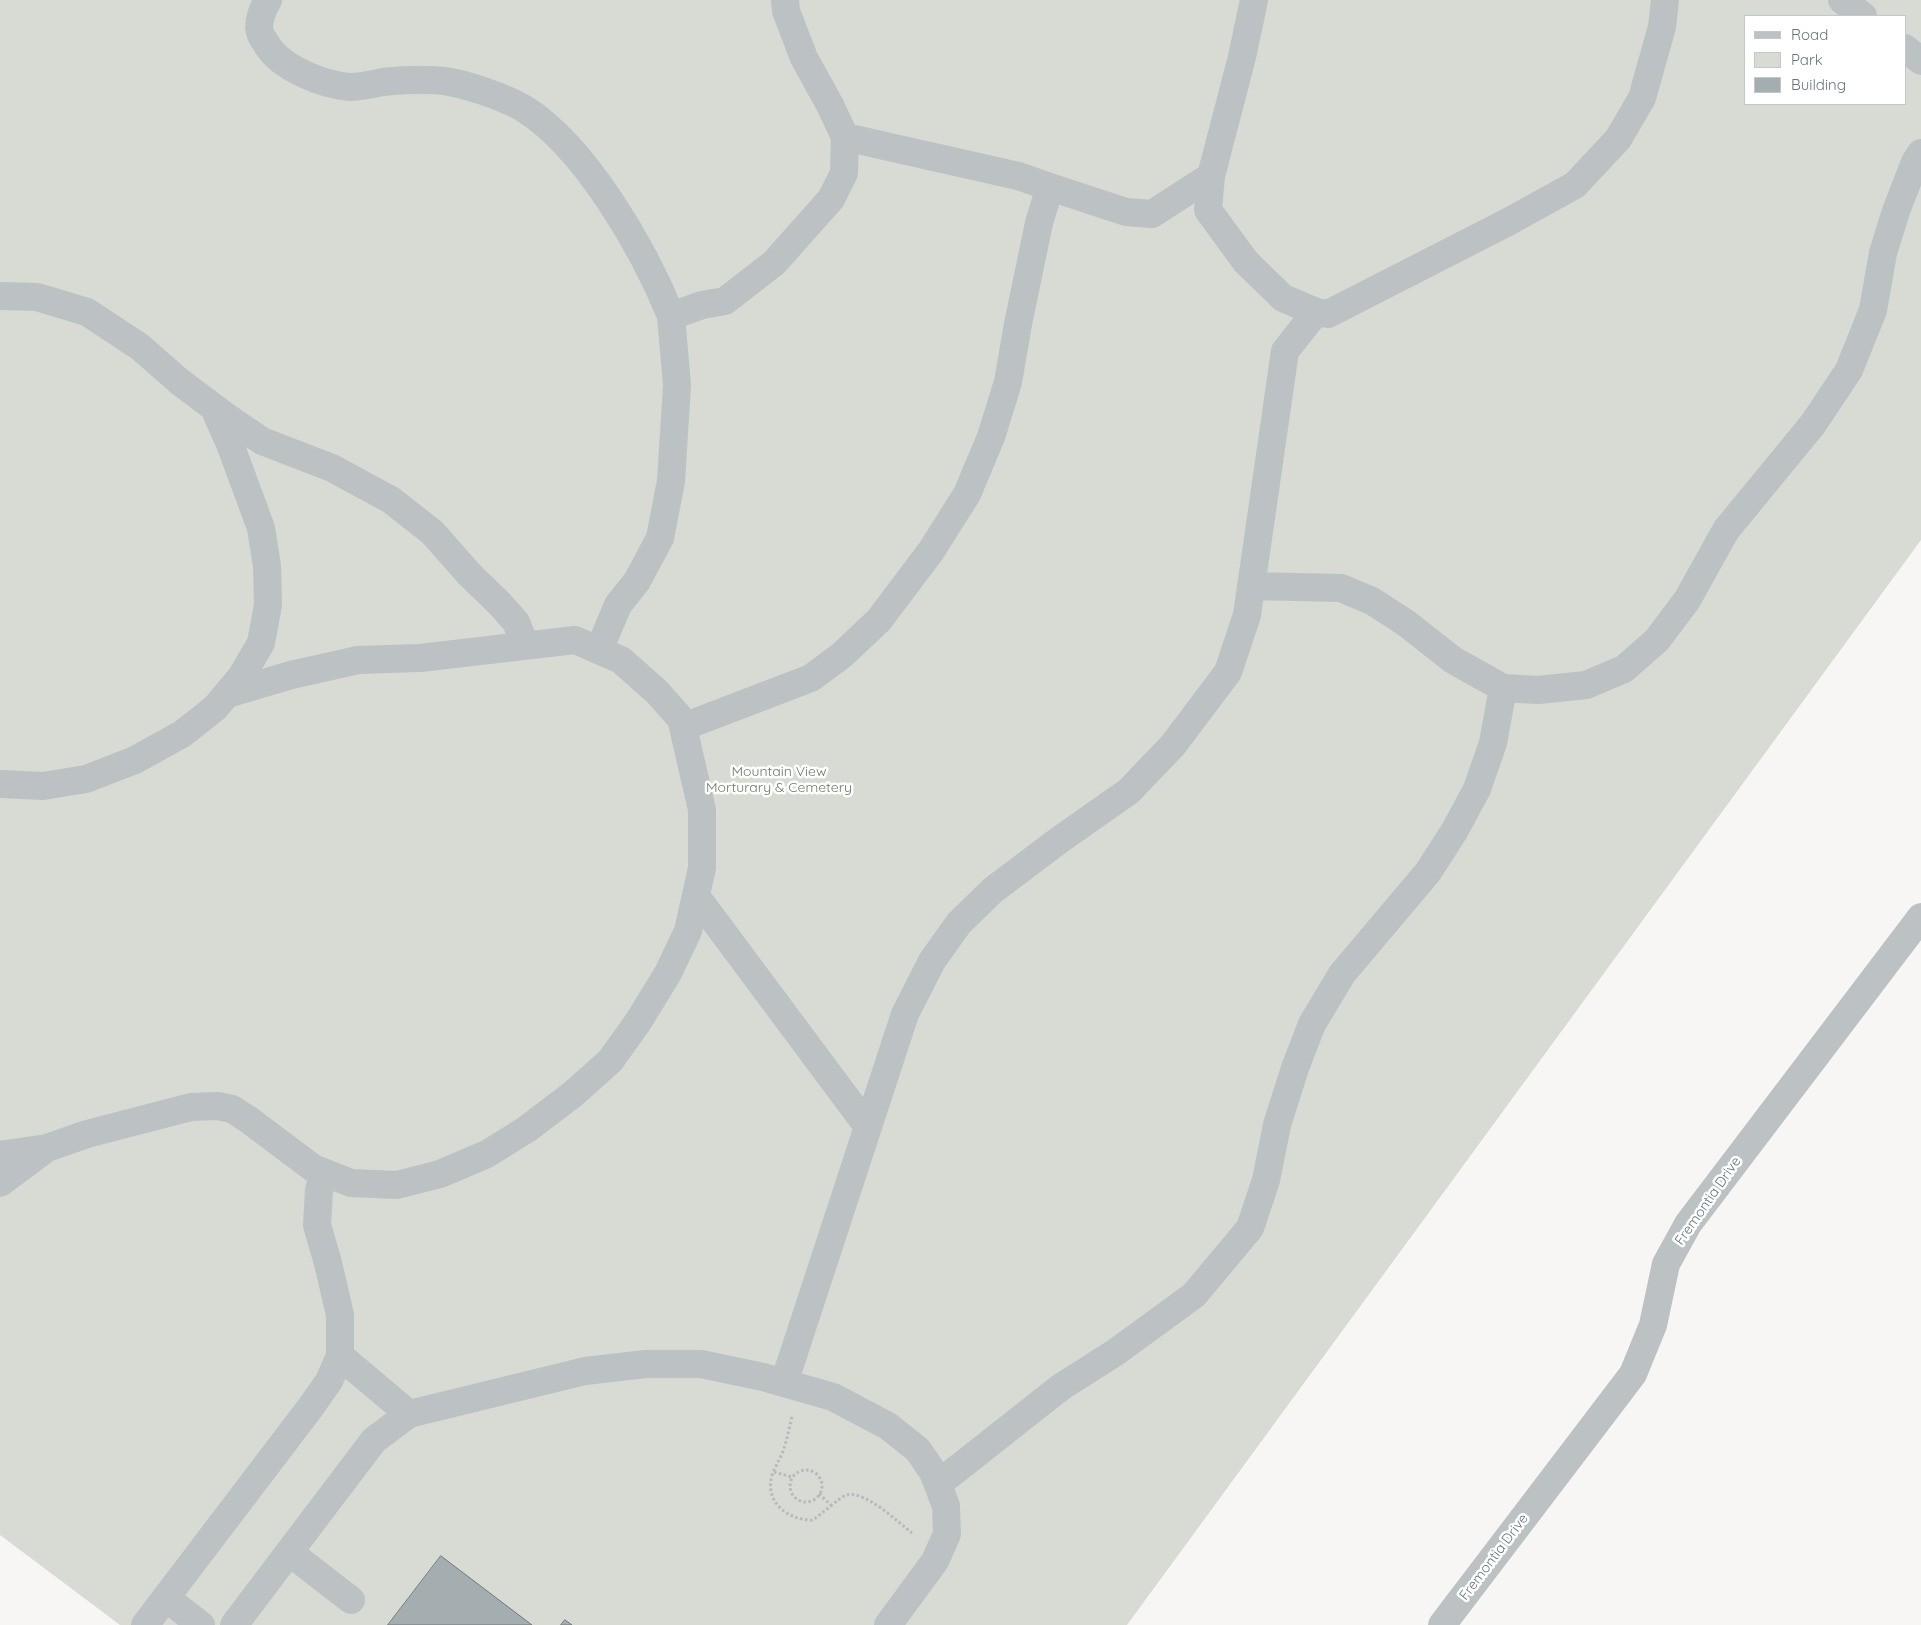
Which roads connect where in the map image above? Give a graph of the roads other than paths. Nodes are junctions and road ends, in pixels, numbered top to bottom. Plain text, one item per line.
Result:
1 (268, 0) edge
2 (785, 0) edge
3 (1254, 0) edge
4 (1665, 0) edge
5 (1842, 0) edge
6 (1862, 15) edge
7 (1906, 49) edge
8 (1921, 60) edge
9 (845, 137) junction
10 (1921, 153) edge
11 (1211, 176) junction
12 (1050, 187) junction
13 (0, 296) edge
14 (1316, 312) junction
15 (671, 316) junction
16 (214, 408) junction
17 (1251, 586) junction
18 (526, 646) junction
19 (599, 650) junction
20 (1503, 688) junction
21 (227, 694) junction
22 (682, 727) junction
23 (0, 784) edge
24 (696, 896) junction
25 (1921, 917) edge
26 (868, 1127) junction
27 (47, 1148) junction
28 (0, 1155) edge
29 (324, 1173) junction
30 (0, 1183) edge
31 (340, 1356) junction
32 (792, 1385) junction
33 (409, 1414) junction
34 (938, 1484) junction
35 (289, 1552) junction
36 (166, 1598) junction
37 (351, 1600) dead end
38 (145, 1625) edge
39 (201, 1625) edge
40 (234, 1625) edge
41 (888, 1625) edge
42 (1442, 1625) edge

1 - 15 street
2 - 9 street
3 - 11 street
4 - 14 street
5 - 6 street
7 - 8 street
9 - 12 street
9 - 15 street
10 - 20 street
11 - 12 street
11 - 14 street
12 - 22 street
13 - 16 street
14 - 17 street
15 - 19 street
16 - 18 street
16 - 21 street
17 - 20 street
17 - 26 street
18 - 19 street
18 - 21 street
19 - 22 street
20 - 34 street
21 - 23 street
22 - 24 street
24 - 26 street
24 - 29 street
25 - 42 street, Fremontia Drive
26 - 32 street
27 - 28 street
27 - 29 street
27 - 30 street
29 - 31 street
31 - 33 street
31 - 36 street
32 - 33 street
32 - 34 street
33 - 35 street
34 - 41 street
35 - 37 street
35 - 40 street
36 - 38 street
36 - 39 street

